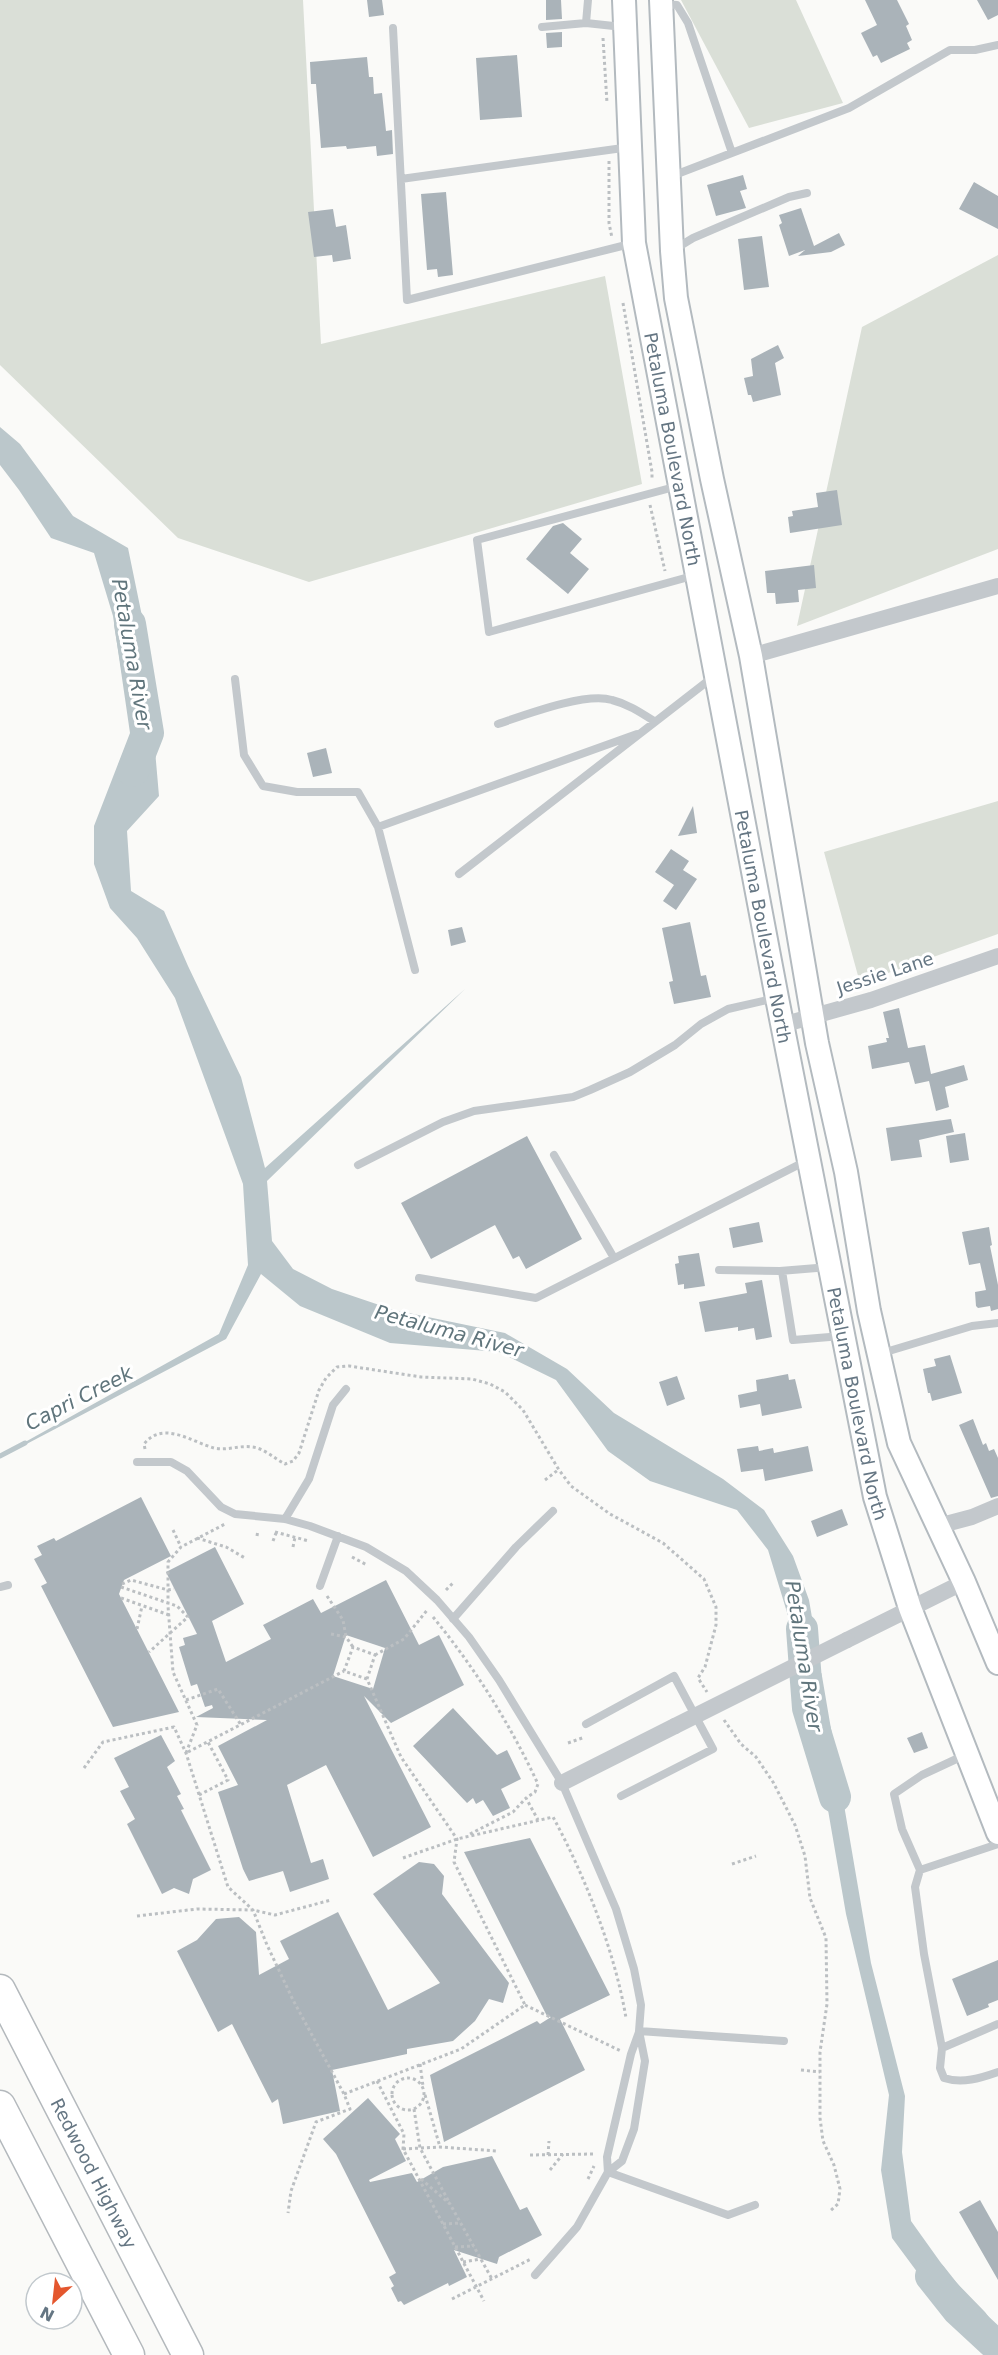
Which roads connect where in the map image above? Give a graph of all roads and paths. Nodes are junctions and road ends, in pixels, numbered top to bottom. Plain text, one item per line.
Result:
1 (588, 0) edge
2 (624, 0) edge
3 (661, 2) edge
4 (586, 23) junction
5 (542, 27) dead end
6 (393, 28) dead end
7 (625, 28) junction
8 (998, 45) edge
9 (630, 147) junction
10 (732, 153) junction
11 (669, 177) junction
12 (401, 179) junction
13 (807, 193) dead end
14 (634, 243) junction
15 (672, 250) junction
16 (680, 485) junction
17 (697, 575) junction
18 (998, 586) edge
19 (751, 656) junction
20 (715, 675) junction
21 (235, 679) dead end
22 (654, 721) junction
23 (498, 724) dead end
24 (637, 734) junction
25 (378, 827) junction
26 (459, 874) dead end
27 (998, 956) edge
28 (415, 970) dead end
29 (777, 998) junction
30 (812, 1017) junction
31 (782, 1025) junction
32 (554, 1155) dead end
33 (808, 1160) junction
34 (358, 1165) dead end
35 (614, 1258) junction
36 (830, 1267) junction
37 (719, 1270) dead end
38 (782, 1271) junction
39 (419, 1278) dead end
40 (998, 1323) edge
41 (843, 1336) junction
42 (879, 1354) junction
43 (346, 1389) dead end
44 (145, 1449) dead end
45 (137, 1461) dead end
46 (559, 1470) junction
47 (545, 1480) dead end
48 (998, 1506) edge
49 (553, 1511) dead end
50 (285, 1519) junction
51 (219, 1521) dead end
52 (225, 1524) junction
53 (938, 1526) junction
54 (233, 1527) dead end
55 (173, 1530) dead end
56 (251, 1530) dead end
57 (258, 1530) junction
58 (276, 1533) junction
59 (257, 1536) dead end
60 (338, 1536) junction
61 (295, 1537) junction
62 (197, 1538) junction
63 (273, 1541) dead end
64 (181, 1547) junction
65 (292, 1547) dead end
66 (333, 1550) junction
67 (245, 1558) dead end
68 (374, 1568) dead end
69 (964, 1582) junction
70 (453, 1583) dead end
71 (320, 1586) joint
72 (174, 1589) dead end
73 (168, 1590) junction
74 (446, 1590) dead end
75 (121, 1598) dead end
76 (168, 1603) junction
77 (421, 1605) dead end
78 (141, 1606) junction
79 (910, 1608) junction
80 (428, 1610) junction
81 (169, 1616) junction
82 (453, 1619) junction
83 (137, 1629) dead end
84 (170, 1632) junction
85 (332, 1634) dead end
86 (346, 1637) junction
87 (353, 1647) junction
88 (148, 1652) dead end
89 (375, 1655) junction
90 (998, 1663) edge
91 (344, 1671) junction
92 (367, 1679) junction
93 (709, 1695) dead end
94 (186, 1700) junction
95 (719, 1712) dead end
96 (586, 1724) dead end
97 (241, 1725) junction
98 (208, 1742) junction
99 (186, 1753) junction
100 (968, 1754) junction
101 (84, 1768) dead end
102 (562, 1783) junction
103 (199, 1795) junction
104 (621, 1796) dead end
105 (526, 1798) junction
106 (538, 1820) junction
107 (998, 1833) edge
108 (465, 1837) junction
109 (457, 1839) junction
110 (998, 1844) edge
111 (756, 1856) dead end
112 (403, 1858) dead end
113 (732, 1864) dead end
114 (920, 1870) junction
115 (331, 1900) dead end
116 (253, 1910) junction
117 (137, 1916) dead end
118 (0, 1990) edge
119 (525, 2005) junction
120 (626, 2019) dead end
121 (998, 2024) edge
122 (639, 2031) junction
123 (784, 2041) dead end
124 (625, 2042) dead end
125 (942, 2048) junction
126 (420, 2064) junction
127 (801, 2070) dead end
128 (398, 2072) junction
129 (820, 2072) junction
130 (998, 2072) edge
131 (400, 2079) junction
132 (376, 2081) junction
133 (424, 2091) junction
134 (344, 2094) junction
135 (394, 2102) junction
136 (389, 2105) junction
137 (0, 2106) edge
138 (414, 2109) junction
139 (549, 2141) dead end
140 (420, 2148) junction
141 (440, 2148) junction
142 (403, 2149) junction
143 (497, 2151) dead end
144 (563, 2154) junction
145 (530, 2155) dead end
146 (548, 2155) junction
147 (550, 2170) dead end
148 (608, 2173) junction
149 (417, 2176) junction
150 (586, 2182) dead end
151 (450, 2204) junction
152 (755, 2205) dead end
153 (829, 2212) dead end
154 (288, 2213) dead end
155 (461, 2223) junction
156 (443, 2224) junction
157 (474, 2246) junction
158 (455, 2247) junction
159 (537, 2255) dead end
160 (481, 2259) junction
161 (463, 2262) junction
162 (536, 2275) dead end
163 (492, 2279) junction
164 (477, 2287) junction
165 (452, 2299) dead end
166 (484, 2301) dead end
167 (129, 2355) edge
168 (188, 2355) edge

1 - 4 lane
2 - 7 main road, Petaluma Boulevard North
3 - 10 lane
3 - 11 main road, Petaluma Boulevard North
4 - 5 lane
4 - 7 lane
6 - 12 lane
7 - 9 main road, Petaluma Boulevard North
8 - 10 lane
9 - 12 lane
9 - 14 main road, Petaluma Boulevard North
10 - 11 lane
11 - 15 main road, Petaluma Boulevard North
12 - 14 lane
13 - 15 lane
14 - 16 main road, Petaluma Boulevard North
15 - 19 main road, Petaluma Boulevard North
16 - 17 main road, Petaluma Boulevard North
16 - 17 lane
17 - 20 main road, Petaluma Boulevard North
18 - 19 street
19 - 30 main road, Petaluma Boulevard North
20 - 22 lane
20 - 29 main road, Petaluma Boulevard North
21 - 25 lane
22 - 23 lane
22 - 24 lane
24 - 25 lane
24 - 26 lane
25 - 28 lane
27 - 30 street, Jessie Lane
29 - 31 main road, Petaluma Boulevard North
29 - 34 lane
30 - 31 street, Jessie Lane
30 - 42 main road, Petaluma Boulevard North
31 - 33 main road, Petaluma Boulevard North
32 - 35 lane
33 - 35 lane
33 - 36 main road, Petaluma Boulevard North
35 - 39 lane
36 - 38 lane
36 - 41 main road, Petaluma Boulevard North
37 - 38 lane
38 - 41 lane
40 - 42 lane
41 - 79 main road, Petaluma Boulevard North
42 - 53 main road, Petaluma Boulevard North
43 - 50 lane
44 - 46 path
45 - 50 lane
46 - 47 path
46 - 93 path
48 - 53 street
49 - 82 lane
50 - 60 lane
51 - 52 path
52 - 54 path
52 - 62 path
53 - 69 main road, Petaluma Boulevard North
55 - 64 path
56 - 57 path
57 - 58 path
57 - 59 path
58 - 61 path
58 - 63 path
60 - 66 lane
60 - 82 lane
61 - 65 path
61 - 66 path
62 - 64 path
62 - 67 path
64 - 73 path
66 - 68 path
66 - 71 lane
69 - 79 street
69 - 90 main road, Petaluma Boulevard North
70 - 74 path
71 - 86 path
72 - 73 path
73 - 76 path
73 - 76 path
75 - 78 path
76 - 81 path
76 - 84 path
77 - 80 path
78 - 81 path
78 - 83 path
79 - 100 main road, Petaluma Boulevard North
79 - 102 street, bridge
80 - 89 path
80 - 105 path
81 - 84 path
82 - 102 lane
84 - 88 path
84 - 94 path
85 - 86 path
86 - 87 path
87 - 89 path
87 - 91 path
89 - 92 path
91 - 92 path
91 - 97 path
92 - 109 path
94 - 97 path
94 - 99 path
95 - 129 path
96 - 104 lane
97 - 98 path
98 - 99 path
98 - 103 path
99 - 101 path
99 - 103 path
100 - 107 main road, Petaluma Boulevard North
100 - 114 lane
102 - 122 lane
103 - 116 path
105 - 106 path
105 - 108 path
106 - 108 path
106 - 120 path
108 - 109 path
109 - 112 path
109 - 119 path
110 - 114 lane
111 - 113 path
114 - 125 lane
115 - 116 path
116 - 117 path
116 - 134 path
118 - 168 highway, Redwood Highway
119 - 124 path
119 - 126 path
121 - 125 lane
122 - 123 lane
122 - 148 lane
122 - 148 lane
125 - 130 lane
126 - 128 path
126 - 133 path
127 - 129 path
128 - 131 path
128 - 132 path
129 - 153 path
131 - 133 path
131 - 135 path
132 - 134 path
132 - 136 path
133 - 138 path
133 - 141 path
134 - 154 path
135 - 136 path
135 - 138 path
136 - 142 path
137 - 167 highway
138 - 140 path
139 - 146 path
140 - 141 path
140 - 142 path
140 - 151 path
141 - 143 path
142 - 149 path
144 - 146 path
144 - 147 path
144 - 150 path
145 - 146 path
148 - 152 lane
148 - 162 lane
149 - 151 path
149 - 156 path
151 - 155 path
155 - 156 path
155 - 157 path
156 - 158 path
157 - 158 path
157 - 160 path
158 - 161 path
159 - 163 path
160 - 161 path
160 - 163 path
161 - 164 path
163 - 164 path
164 - 165 path
164 - 166 path

